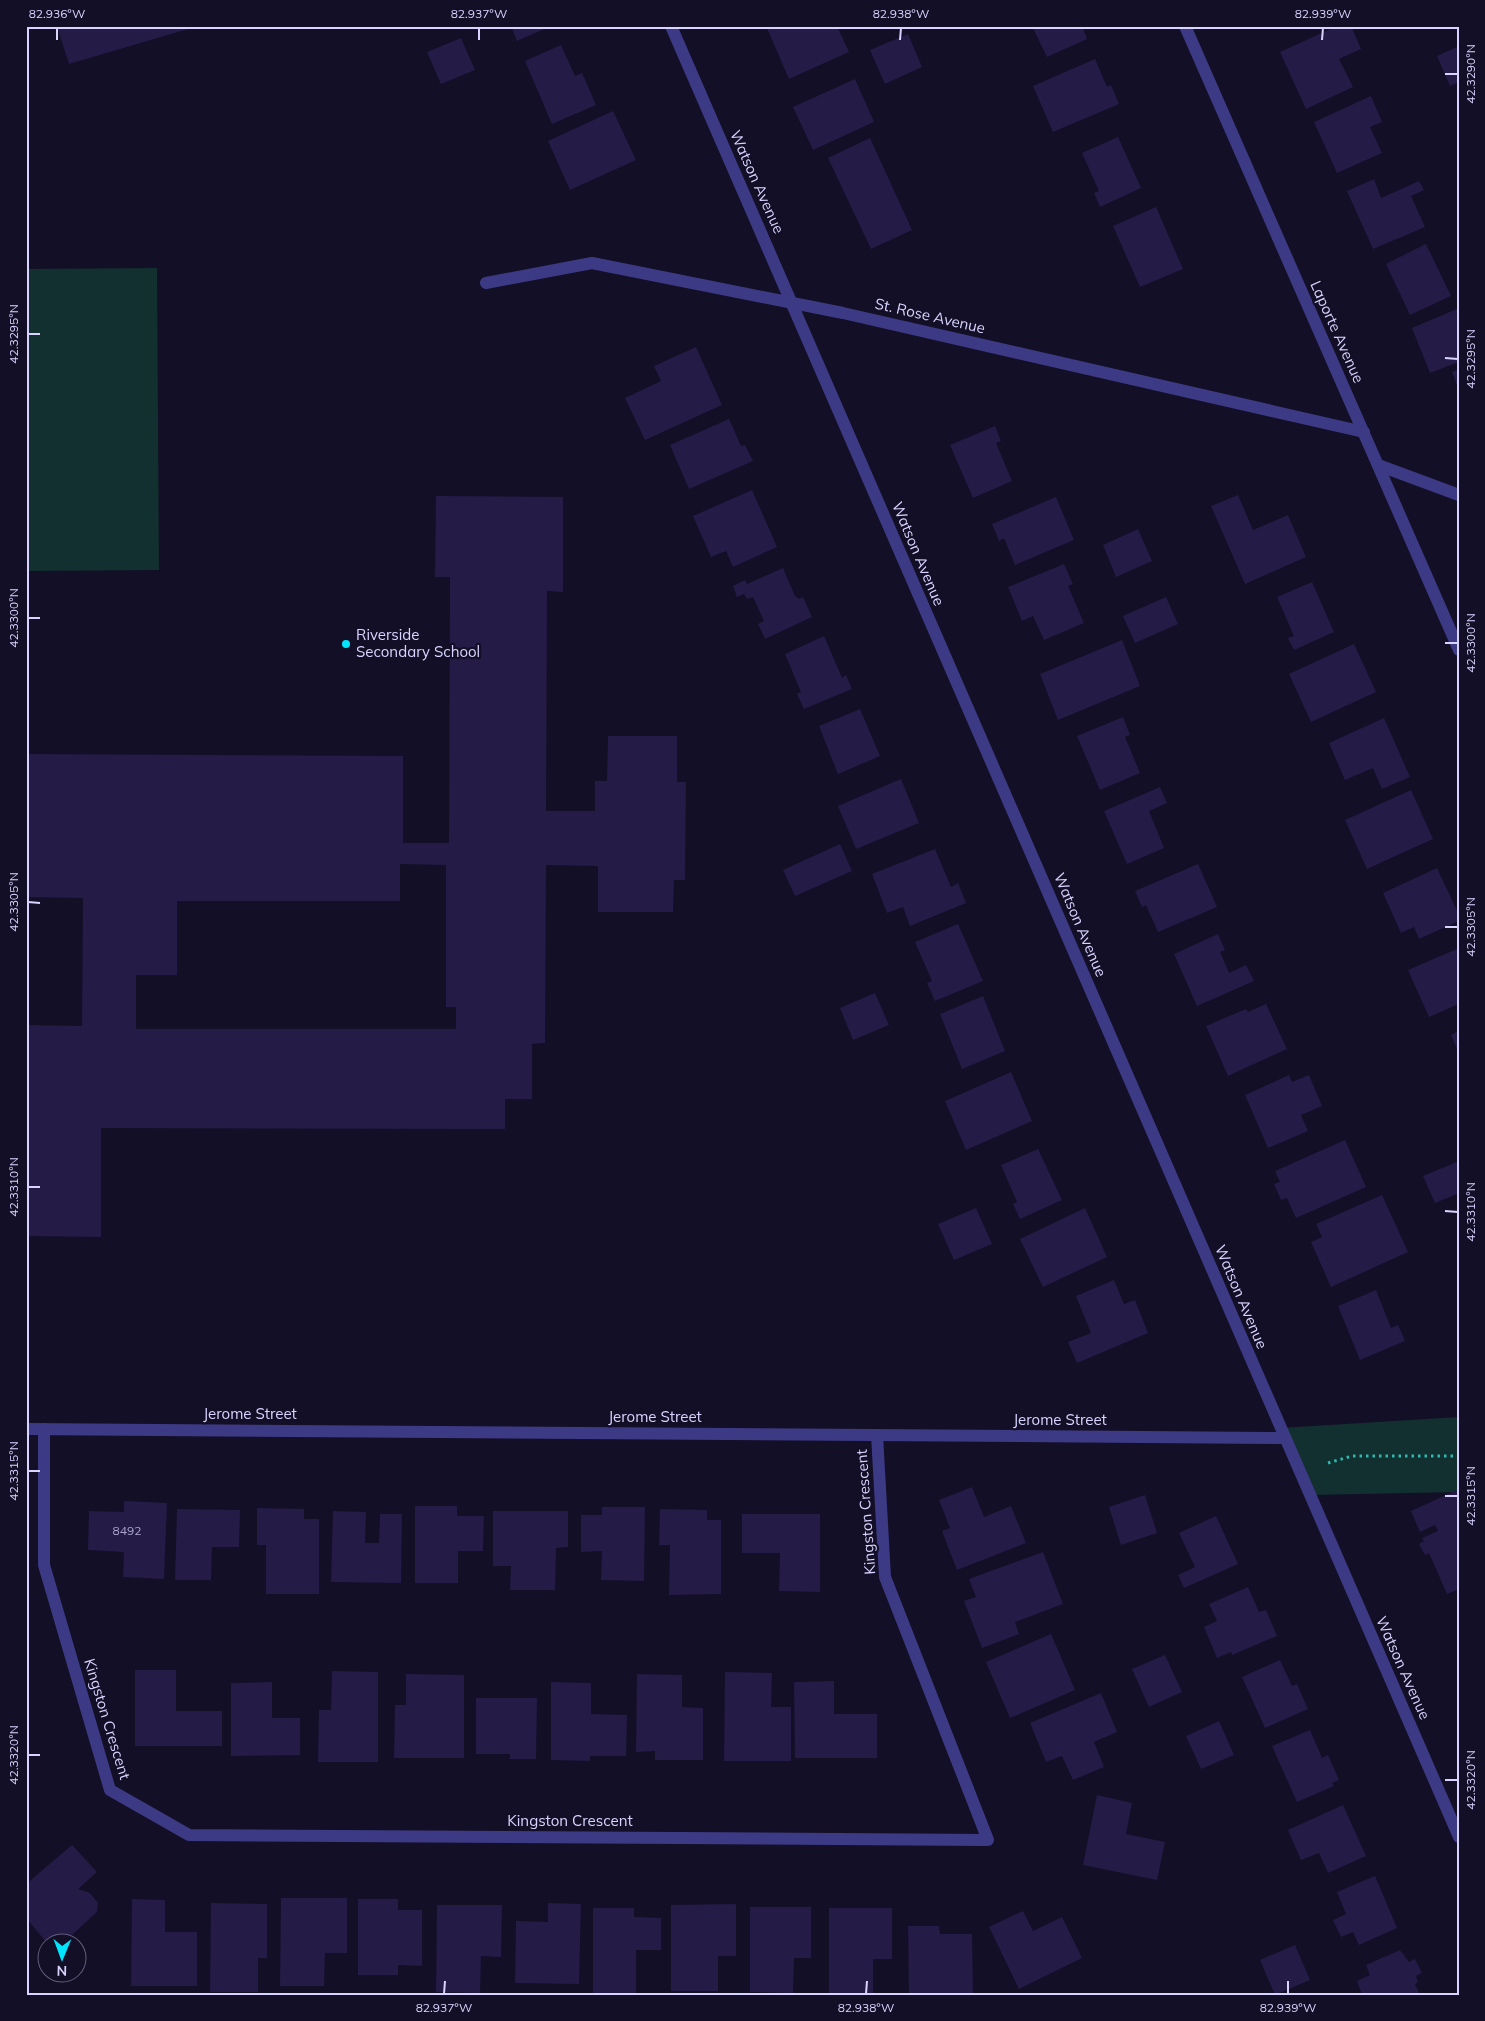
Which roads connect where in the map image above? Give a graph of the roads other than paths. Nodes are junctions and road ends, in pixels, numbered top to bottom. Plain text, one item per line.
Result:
1 (671, 26) edge
2 (1185, 26) edge
3 (486, 282) dead end
4 (792, 302) junction
5 (1364, 432) junction
6 (1378, 465) junction
7 (1459, 495) edge
8 (1459, 650) edge
9 (26, 1429) edge
10 (44, 1429) junction
11 (877, 1435) junction
12 (1284, 1438) junction
13 (1459, 1837) edge

1 - 4 street, Watson Avenue
2 - 5 street, Laporte Avenue
3 - 4 street, St. Rose Avenue
4 - 5 street, St. Rose Avenue
4 - 12 street, Watson Avenue
5 - 6 street, Laporte Avenue
6 - 7 street
6 - 8 street, Laporte Avenue
9 - 10 street, Jerome Street
10 - 11 street, Jerome Street
10 - 11 street, Kingston Crescent
11 - 12 street, Jerome Street
12 - 13 street, Watson Avenue

